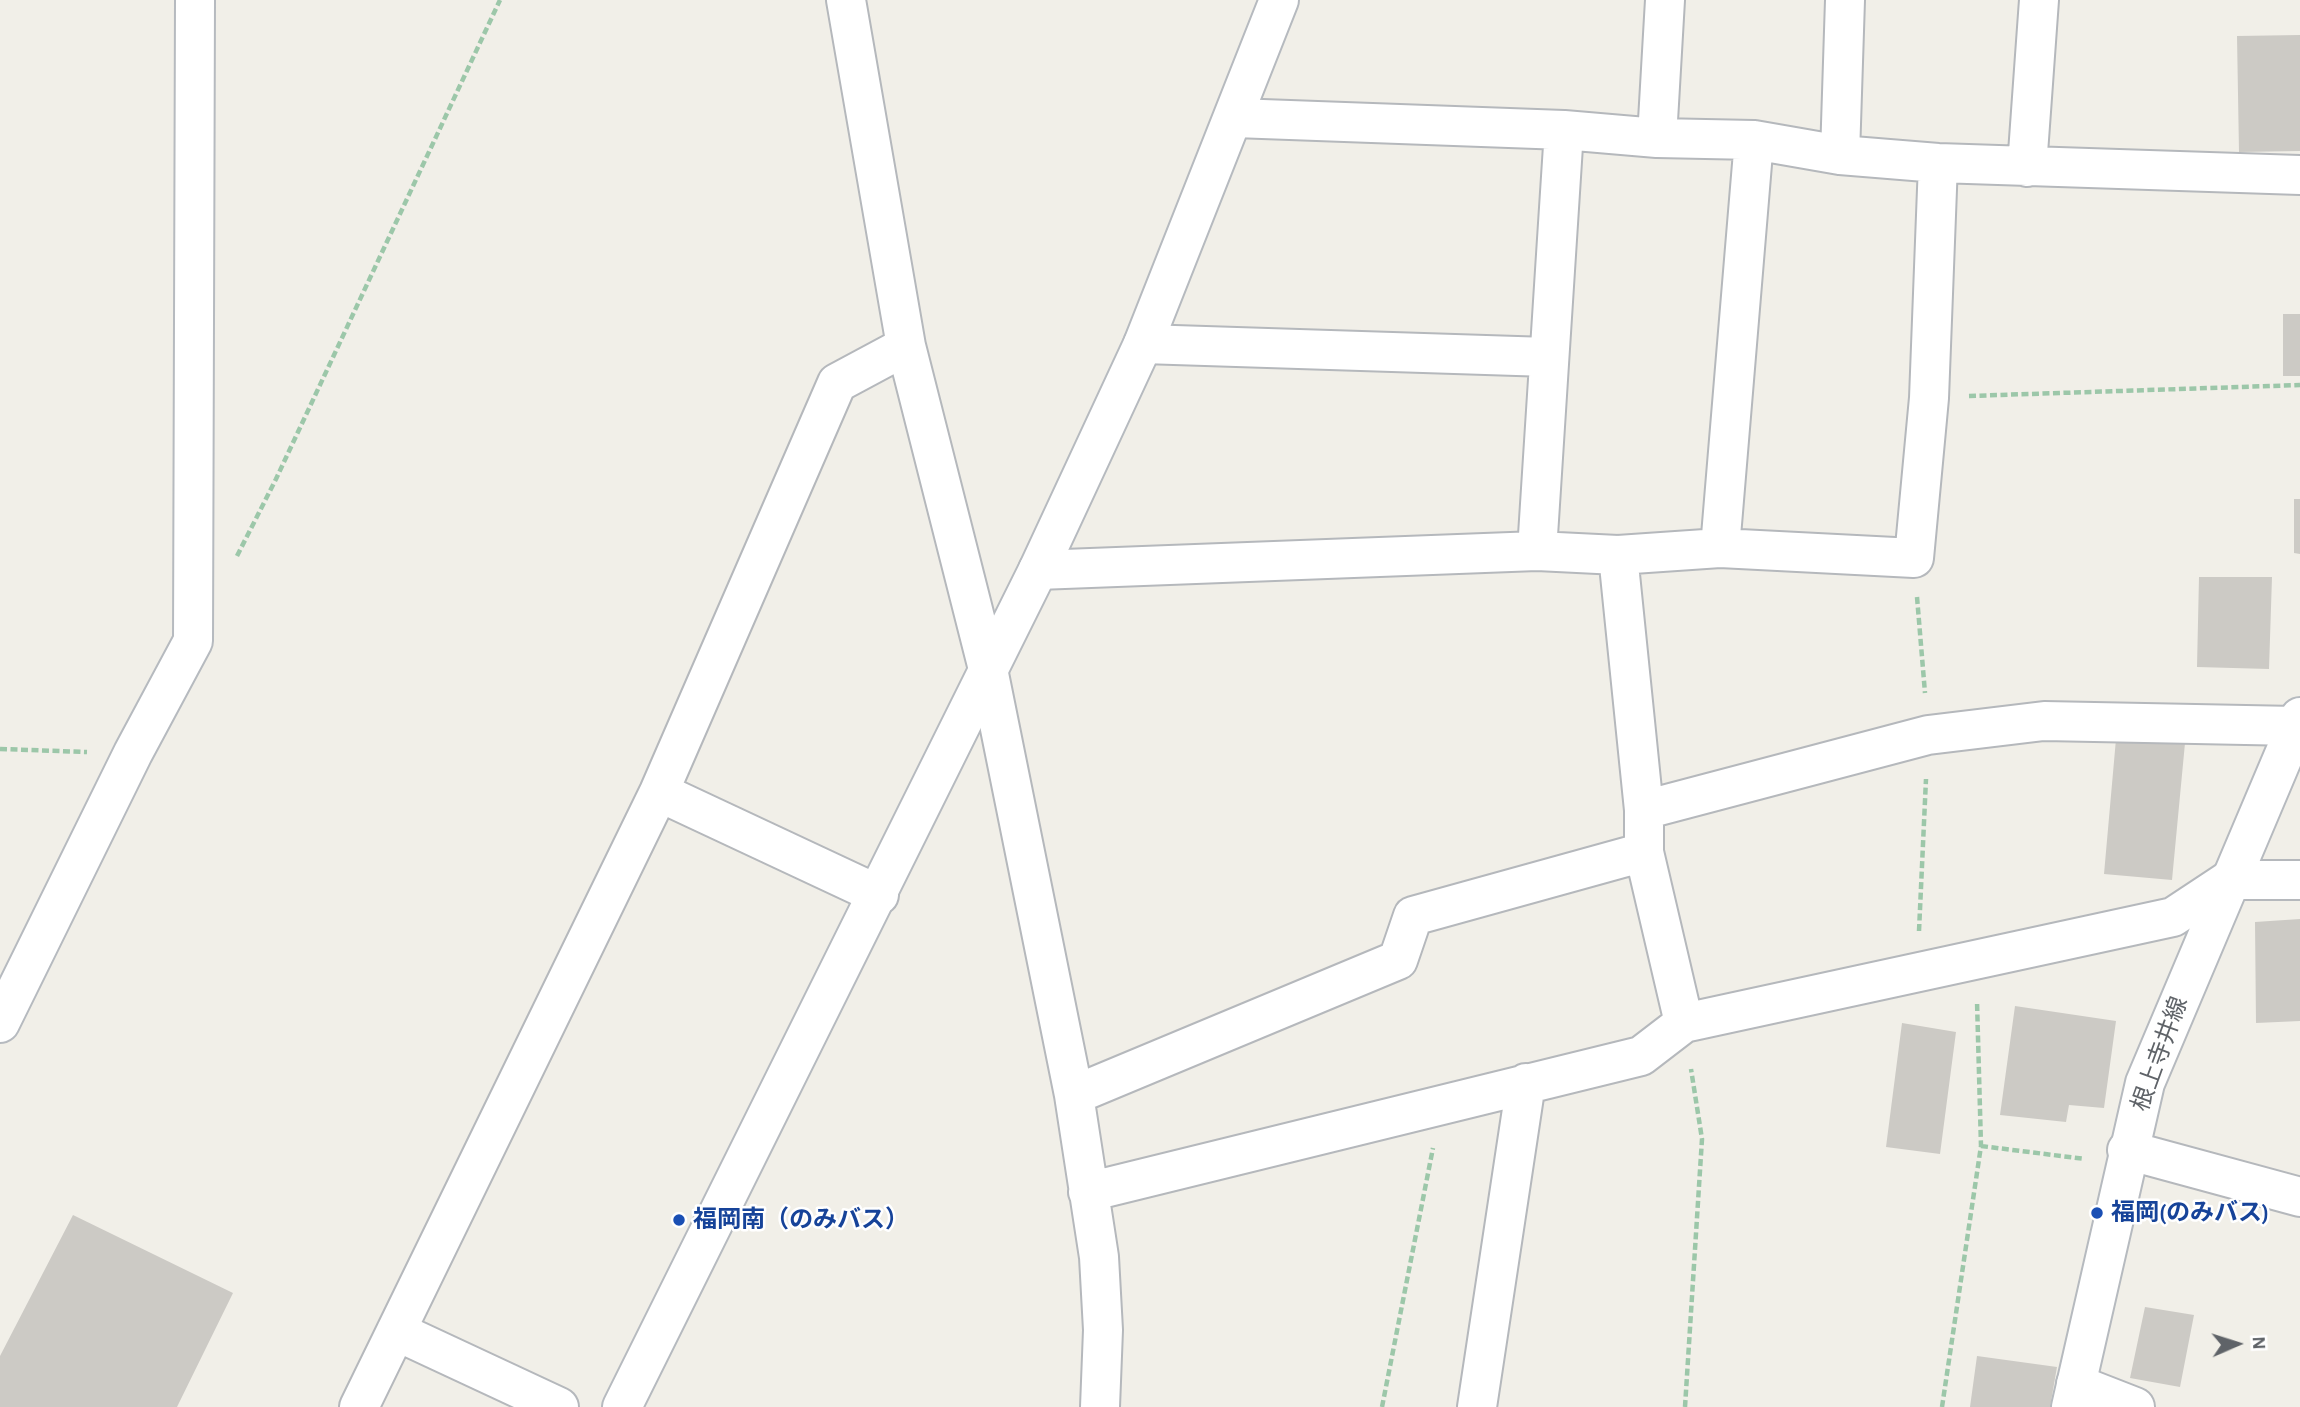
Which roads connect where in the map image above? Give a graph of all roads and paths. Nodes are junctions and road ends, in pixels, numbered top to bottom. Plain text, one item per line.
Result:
1 (195, 0) edge
2 (500, 0) edge
3 (846, 0) edge
4 (1279, 0) edge
5 (1665, 0) edge
6 (1845, 0) edge
7 (2039, 0) edge
8 (1234, 118) junction
9 (1564, 130) junction
10 (1657, 138) junction
11 (1754, 140) junction
12 (1840, 155) junction
13 (1938, 163) junction
14 (2027, 167) junction
15 (2300, 175) edge
16 (1143, 344) junction
17 (906, 346) junction
18 (1548, 356) junction
19 (2300, 385) edge
20 (1928, 398) junction
21 (1720, 548) junction
22 (1536, 551) junction
23 (1618, 555) junction
24 (231, 566) dead end
25 (1038, 570) junction
26 (988, 669) junction
27 (2298, 721) edge
28 (0, 749) edge
29 (132, 753) junction
30 (659, 792) junction
31 (1644, 810) junction
32 (1644, 852) junction
33 (2229, 880) junction
34 (2300, 880) edge
35 (879, 895) junction
36 (1976, 957) junction
37 (0, 1023) edge
38 (1684, 1023) junction
39 (1526, 1083) junction
40 (1073, 1095) junction
41 (1442, 1103) junction
42 (1981, 1146) junction
43 (2126, 1157) junction
44 (1088, 1192) junction
45 (2300, 1197) edge
46 (396, 1331) junction
47 (2073, 1395) edge
48 (359, 1407) edge
49 (559, 1407) edge
50 (622, 1407) edge
51 (1100, 1407) edge
52 (1382, 1407) edge
53 (1476, 1407) edge
54 (1685, 1407) edge
55 (1942, 1407) edge
56 (2135, 1407) edge

1 - 29 street
2 - 24 path
3 - 17 street
4 - 8 street
5 - 10 street
6 - 12 street
7 - 14 street
8 - 9 street
8 - 16 street
9 - 10 street
9 - 18 street
10 - 11 street
11 - 12 street
11 - 21 street
12 - 13 street
13 - 14 street
13 - 20 street
14 - 15 street
16 - 18 street
16 - 25 street
17 - 26 street
17 - 30 street
18 - 22 street
19 - 20 path
20 - 21 street
21 - 23 street
22 - 23 street
22 - 25 street
23 - 31 street
25 - 26 street
26 - 35 street
26 - 40 street
27 - 31 street
27 - 33 street, 根上寺井線
28 - 29 path
29 - 37 street
30 - 35 street
30 - 46 street
31 - 32 street
32 - 38 street
32 - 40 street
33 - 34 street
33 - 36 street
33 - 43 street, 根上寺井線
35 - 50 street
36 - 38 street
36 - 42 path
38 - 39 street
38 - 54 path
39 - 41 street
39 - 53 street
40 - 44 street
41 - 44 street
41 - 52 path
42 - 43 path
42 - 55 path
43 - 45 street
43 - 47 street, 根上寺井線
44 - 51 street
46 - 48 street
46 - 49 street
47 - 56 street

